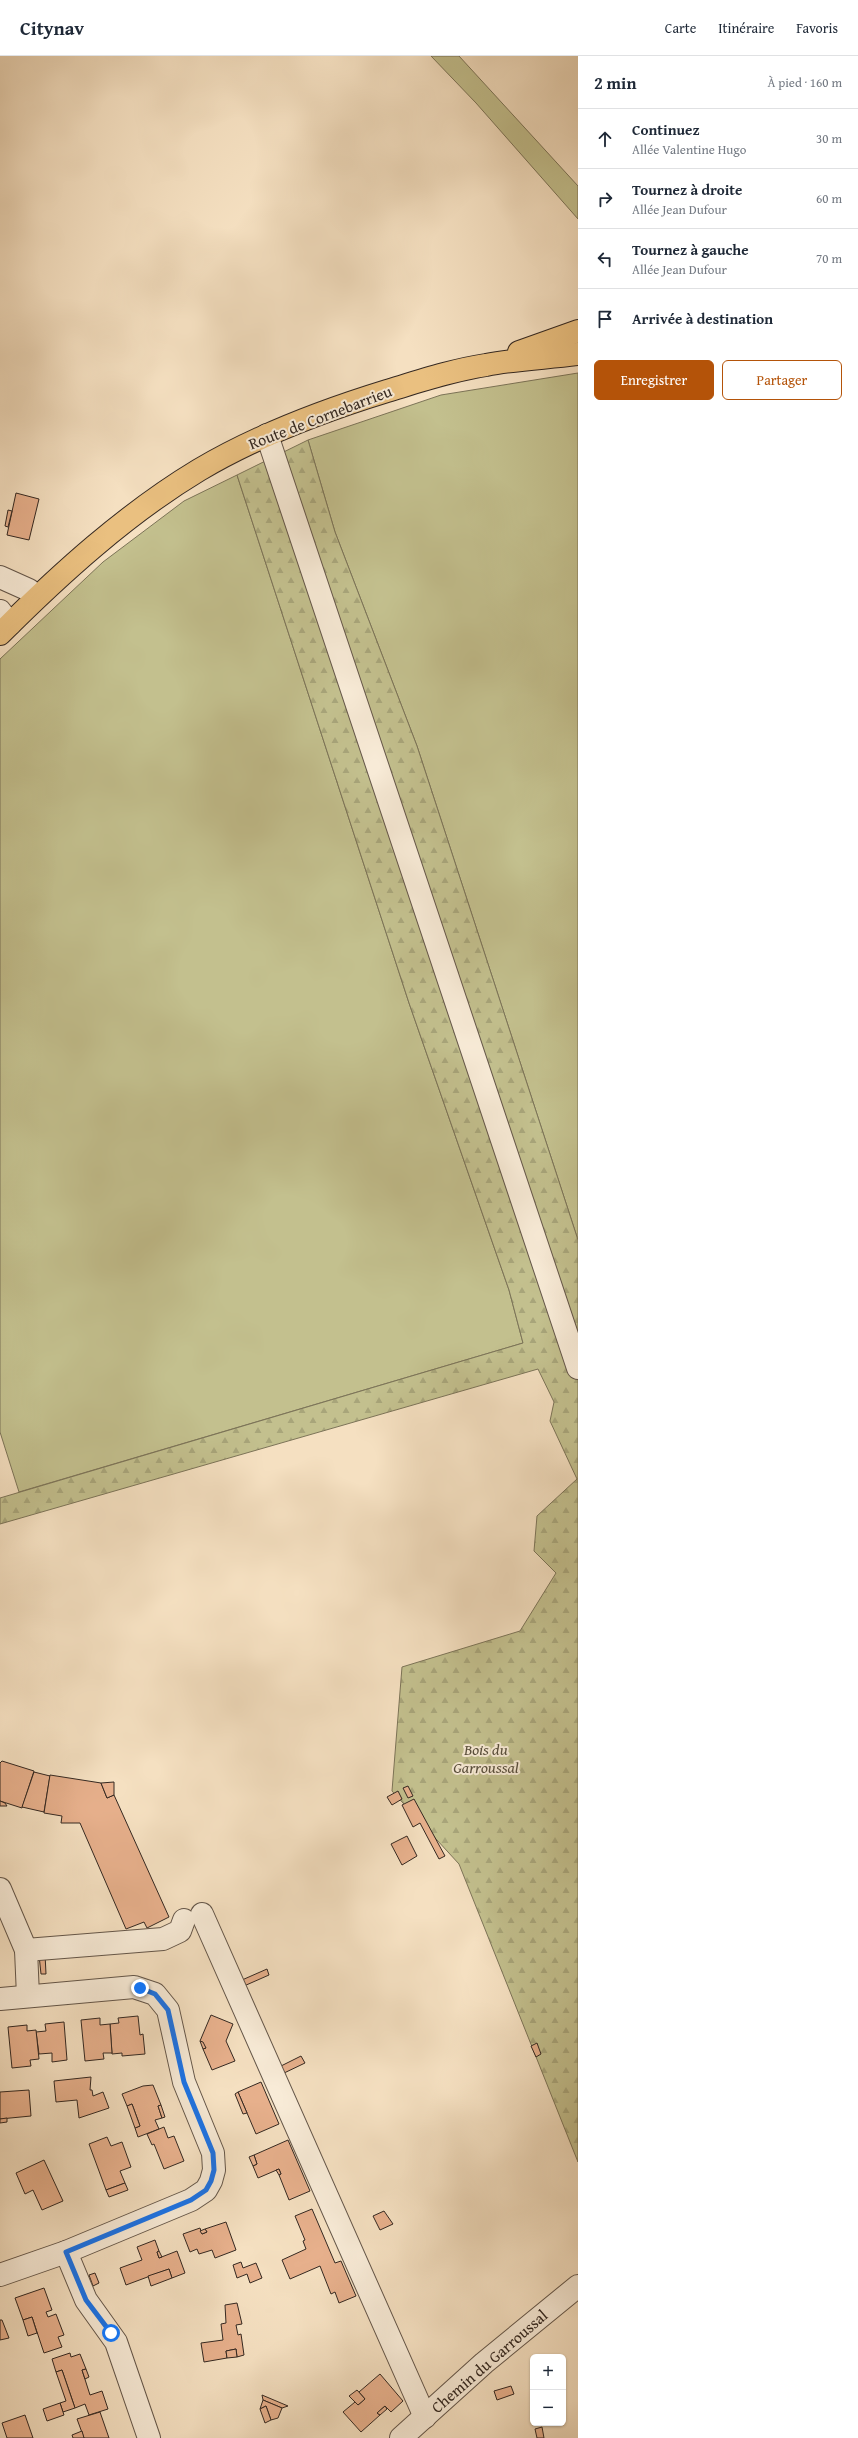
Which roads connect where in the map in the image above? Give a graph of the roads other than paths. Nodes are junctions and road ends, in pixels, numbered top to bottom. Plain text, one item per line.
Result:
1 (578, 331) edge
2 (578, 354) edge
3 (486, 365) junction
4 (267, 435) junction
5 (0, 577) edge
6 (36, 598) junction
7 (3, 623) edge
8 (578, 1368) edge
9 (0, 1889) edge
10 (26, 1950) junction
11 (28, 1996) junction
12 (0, 1999) edge
13 (66, 2252) junction
14 (1, 2272) edge
15 (578, 2286) edge
16 (425, 2417) junction
17 (149, 2438) edge
18 (401, 2438) edge

1 - 3 main road, Route de Cornebarrieu
2 - 3 main road, Route de Cornebarrieu
3 - 4 main road, Route de Cornebarrieu
4 - 6 main road, Route de Cornebarrieu
4 - 8 street
5 - 6 street
6 - 7 main road, Route de Cornebarrieu
9 - 10 street
10 - 11 street
10 - 16 street
11 - 12 street
11 - 13 street
13 - 14 street
13 - 17 street
15 - 16 street, Chemin du Garroussal
16 - 18 street, Chemin du Garroussal

